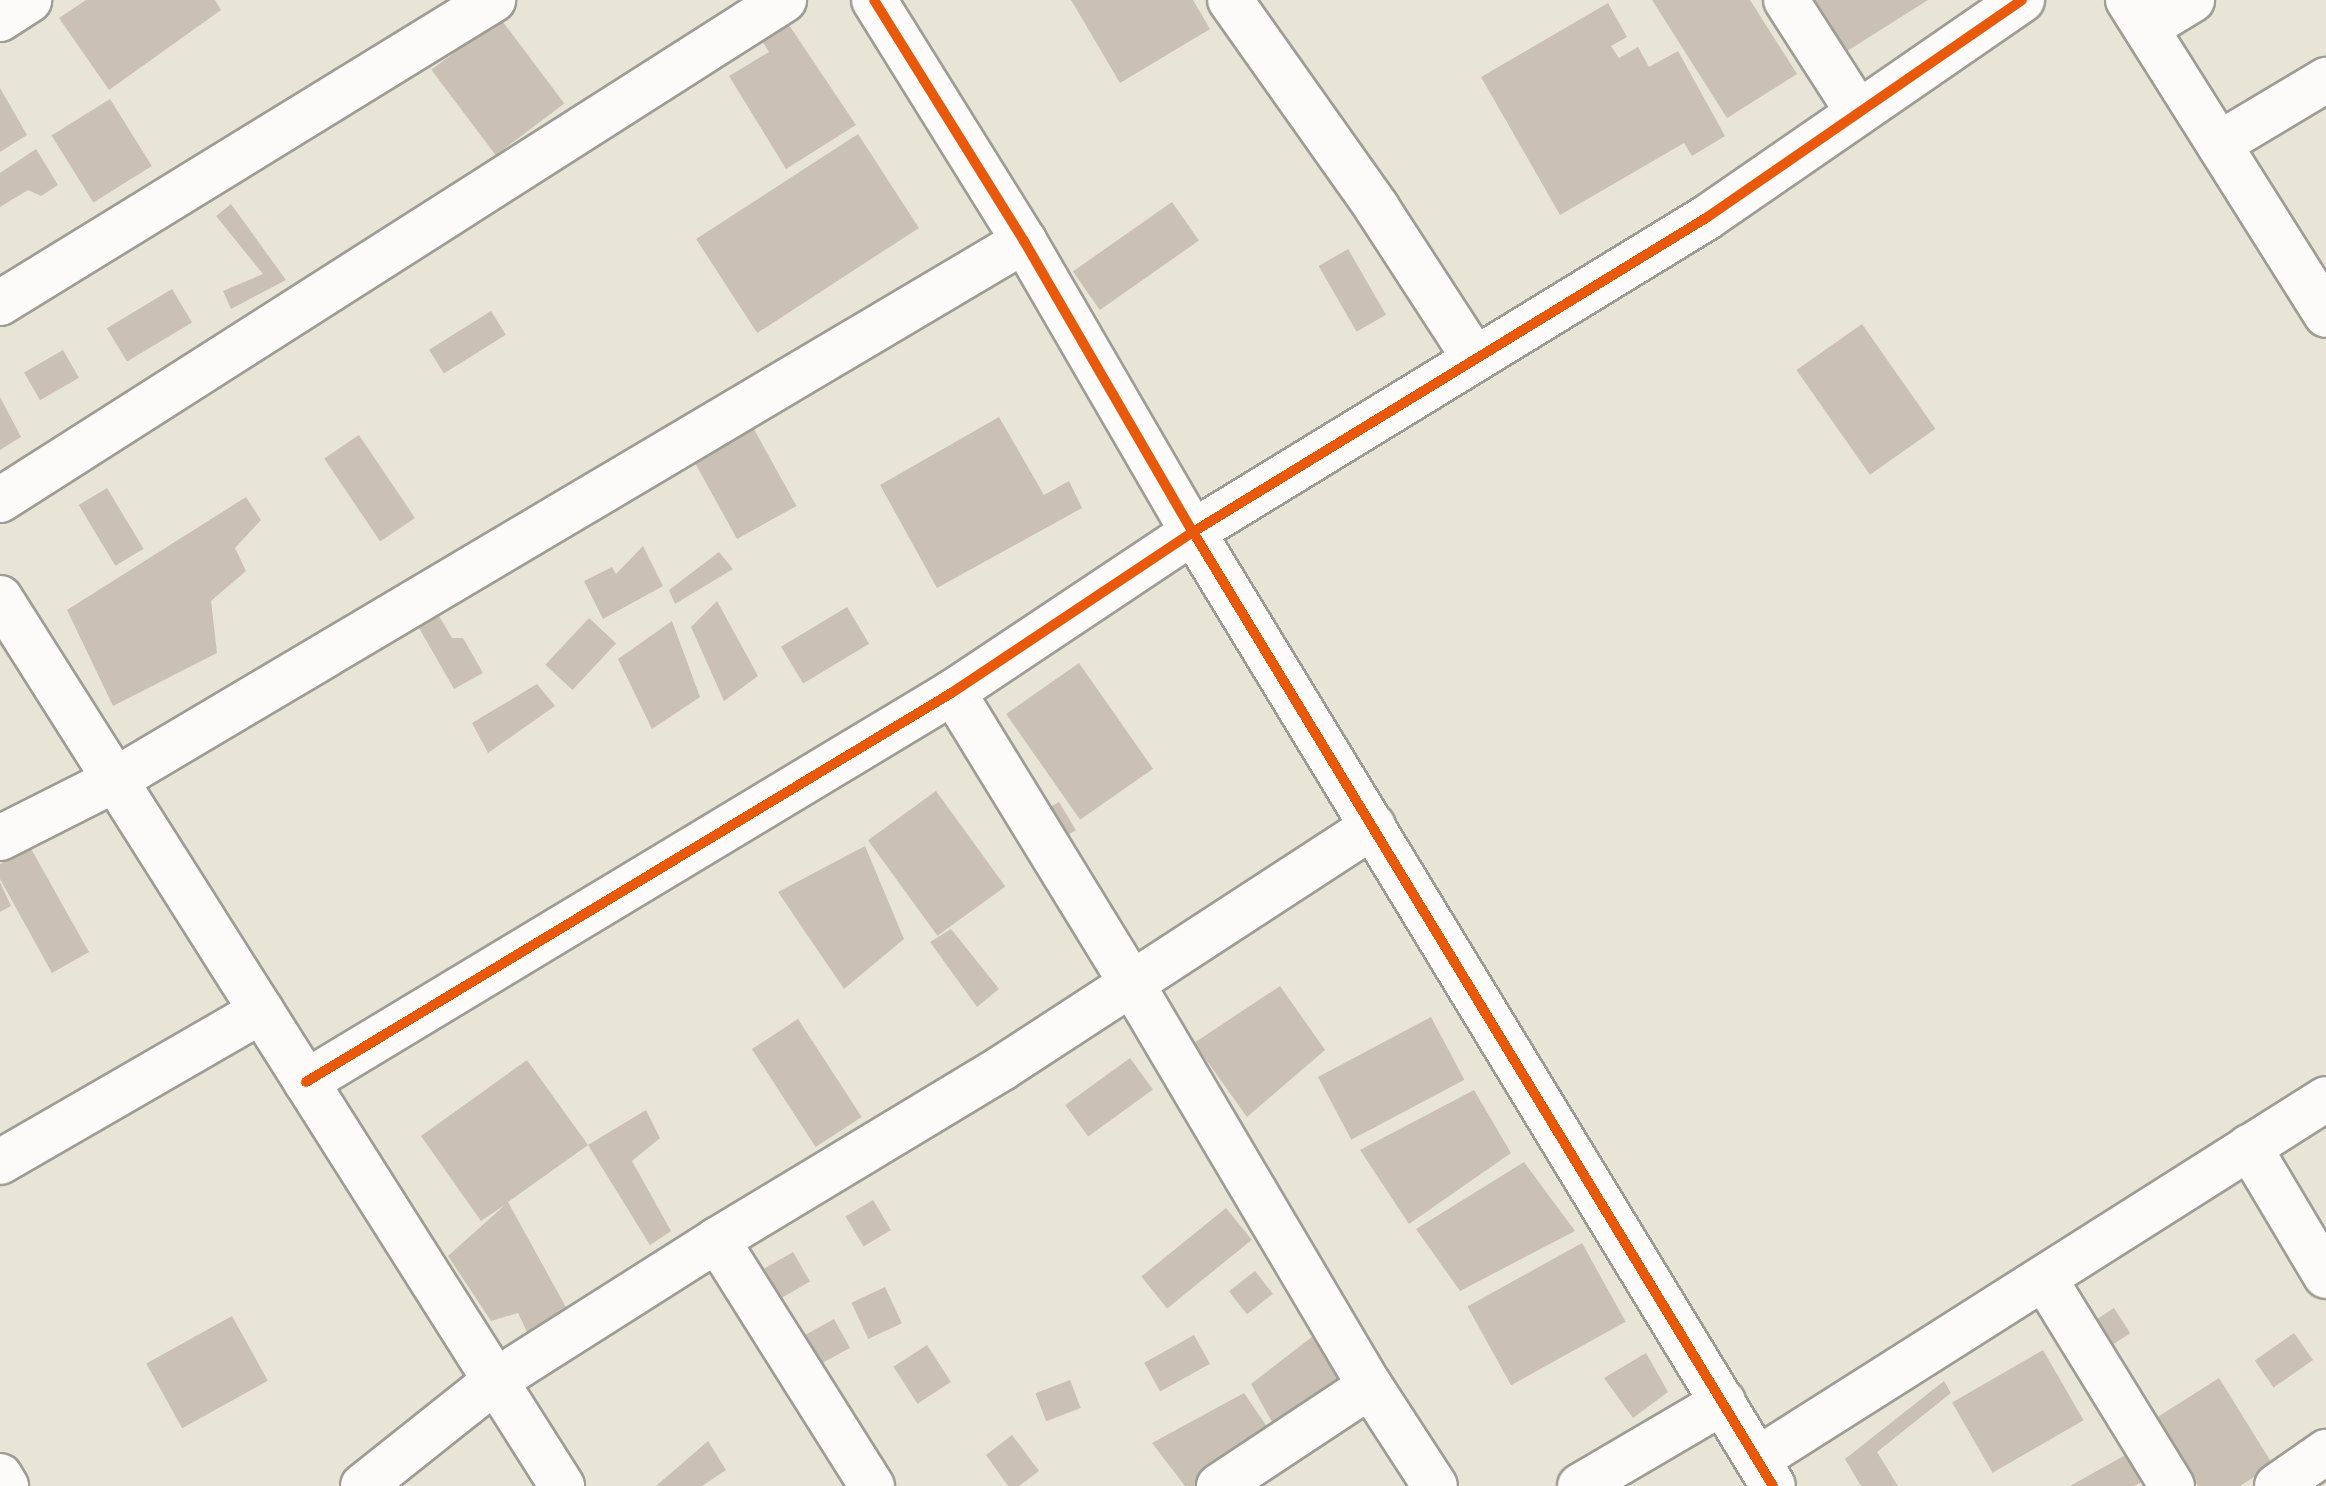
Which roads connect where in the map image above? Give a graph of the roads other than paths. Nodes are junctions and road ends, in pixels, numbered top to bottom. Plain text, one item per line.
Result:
1 (29, 0) edge
2 (493, 0) edge
3 (784, 0) edge
4 (874, 0) edge
5 (1230, 0) edge
6 (1786, 0) edge
7 (2022, 0) edge
8 (2192, 0) edge
9 (2137, 14) edge
10 (0, 19) edge
11 (2326, 80) edge
12 (1858, 112) junction
13 (2219, 144) junction
14 (1024, 241) junction
15 (0, 303) edge
16 (2326, 315) edge
17 (1475, 359) junction
18 (0, 500) edge
19 (1193, 532) junction
20 (0, 598) edge
21 (953, 692) junction
22 (115, 780) junction
23 (1373, 826) junction
24 (0, 838) edge
25 (1132, 984) junction
26 (262, 1011) junction
27 (306, 1082) junction
28 (2326, 1099) edge
29 (2249, 1147) junction
30 (0, 1162) edge
31 (717, 1240) junction
32 (2326, 1276) edge
33 (2044, 1278) junction
34 (495, 1381) junction
35 (1370, 1386) junction
36 (1723, 1402) junction
37 (2326, 1452) edge
38 (1766, 1473) edge
39 (0, 1476) edge
40 (6, 1486) edge
41 (363, 1486) edge
42 (562, 1486) edge
43 (872, 1486) edge
44 (1219, 1486) edge
45 (1435, 1486) edge
46 (1580, 1486) edge
47 (2172, 1486) edge
48 (2277, 1486) edge

1 - 10 street
2 - 15 street
3 - 18 street
4 - 14 street
5 - 17 street
6 - 12 street
7 - 12 street
8 - 9 street
9 - 13 street
11 - 13 street
12 - 17 street
13 - 16 street
14 - 19 street
14 - 22 street
17 - 19 street
19 - 21 street
19 - 23 street
20 - 22 street
21 - 25 street
21 - 27 street
22 - 24 street
22 - 26 street
23 - 25 street
23 - 36 street
25 - 31 street
25 - 35 street
26 - 27 street
26 - 30 street
27 - 34 street
28 - 29 street
29 - 32 street
29 - 33 street
31 - 34 street
31 - 43 street
33 - 38 street
33 - 47 street
34 - 41 street
34 - 42 street
35 - 44 street
35 - 45 street
36 - 38 street
36 - 46 street
37 - 48 street
39 - 40 street

